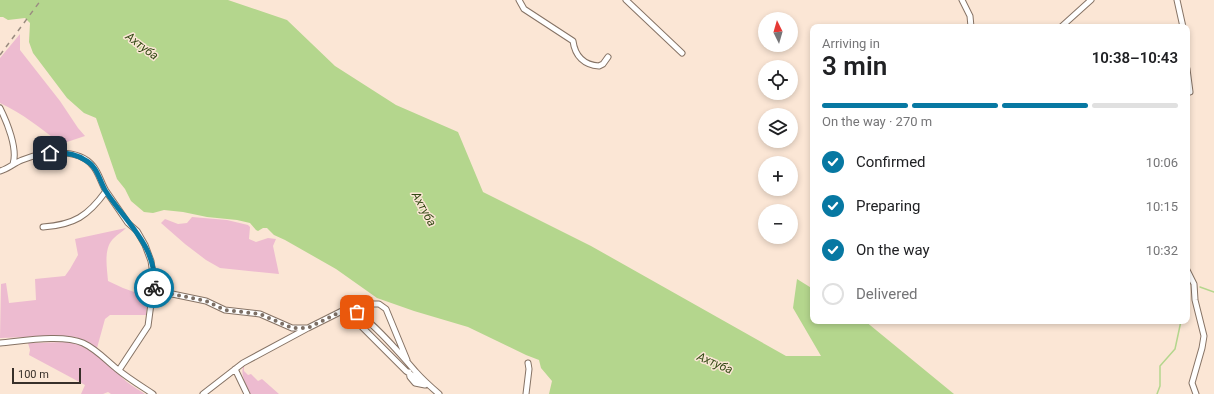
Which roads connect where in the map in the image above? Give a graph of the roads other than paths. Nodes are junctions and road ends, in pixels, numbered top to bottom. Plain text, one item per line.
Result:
1 (519, 0) edge
2 (626, 0) edge
3 (962, 0) edge
4 (1091, 0) edge
5 (1178, 0) edge
6 (971, 24) edge
7 (1064, 24) edge
8 (1182, 24) edge
9 (682, 53) dead end
10 (608, 57) dead end
11 (0, 108) edge
12 (13, 164) junction
13 (0, 171) edge
14 (106, 191) junction
15 (43, 227) dead end
16 (1190, 276) edge
17 (153, 290) junction
18 (344, 311) junction
19 (360, 314) junction
20 (308, 328) junction
21 (0, 343) edge
22 (408, 362) junction
23 (528, 363) dead end
24 (235, 369) junction
25 (119, 370) junction
26 (409, 373) junction
27 (427, 384) junction
28 (153, 394) edge
29 (203, 394) edge
30 (247, 394) edge
31 (438, 394) edge
32 (526, 394) edge
33 (1196, 394) edge

1 - 10 street
2 - 9 street
3 - 6 street
4 - 7 street
5 - 8 street
11 - 12 street
12 - 13 street
12 - 14 street
14 - 15 street
14 - 17 street
16 - 33 street
17 - 20 street
17 - 25 street
18 - 19 street
18 - 20 street
18 - 26 street
19 - 22 street
19 - 22 street
20 - 24 street
21 - 25 street
22 - 26 street
22 - 27 street
23 - 32 street
24 - 29 street
24 - 30 street
25 - 28 street
26 - 27 street
27 - 31 street

